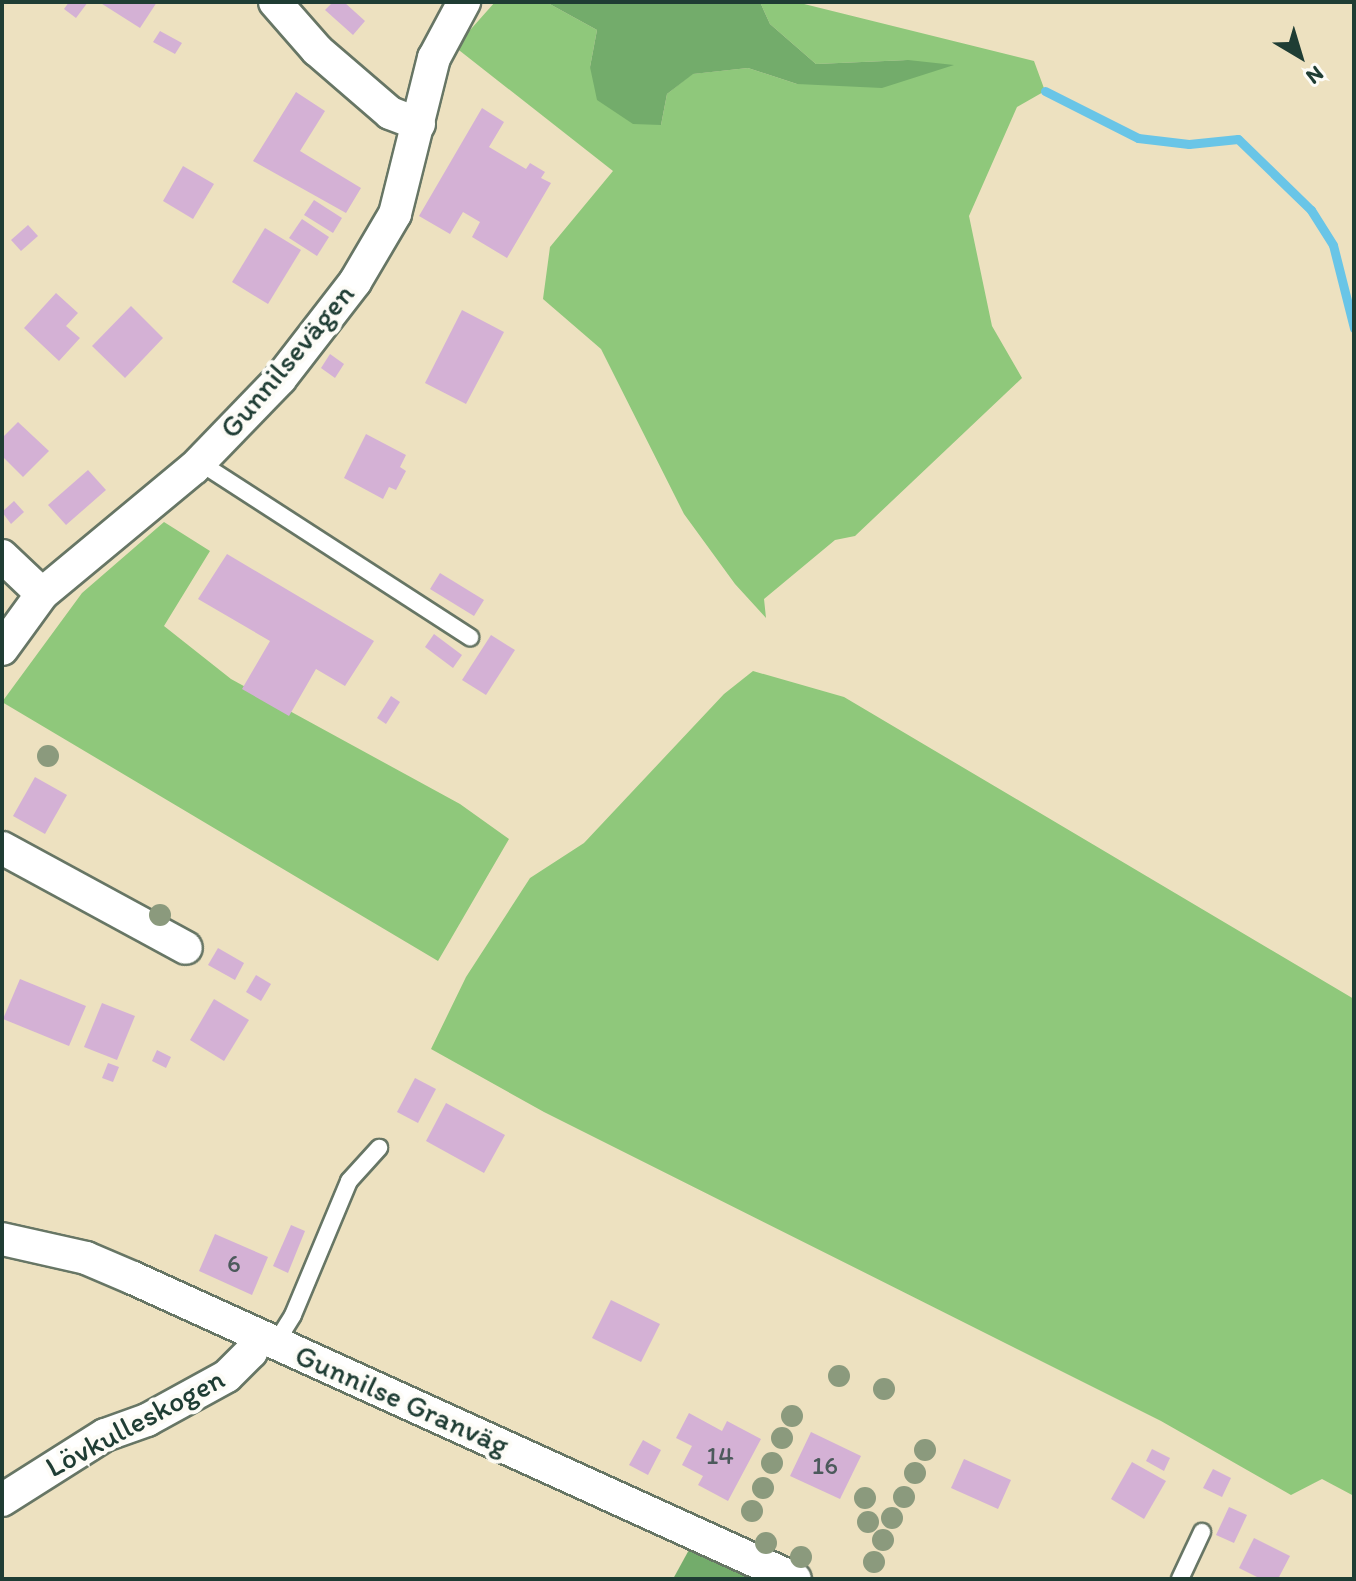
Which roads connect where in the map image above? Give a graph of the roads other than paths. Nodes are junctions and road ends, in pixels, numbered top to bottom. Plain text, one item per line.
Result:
1 (275, 2) edge
2 (464, 2) edge
3 (419, 124) junction
4 (199, 462) junction
5 (2, 556) edge
6 (42, 594) junction
7 (470, 637) dead end
8 (2, 649) edge
9 (2, 848) edge
10 (186, 948) dead end
11 (379, 1148) dead end
12 (2, 1239) edge
13 (266, 1340) junction
14 (2, 1500) edge
15 (1202, 1532) dead end
16 (795, 1579) edge
17 (1180, 1579) edge

1 - 3 street
2 - 3 street, Gunnilsevägen
3 - 4 street, Gunnilsevägen
4 - 6 street, Gunnilsevägen
4 - 7 lane
5 - 6 street
6 - 8 street, Gunnilsevägen
9 - 10 street
11 - 13 lane
12 - 13 street, Gunnilse Granväg
13 - 14 street, Lövkulleskogen
13 - 16 street, Gunnilse Granväg
15 - 17 lane

